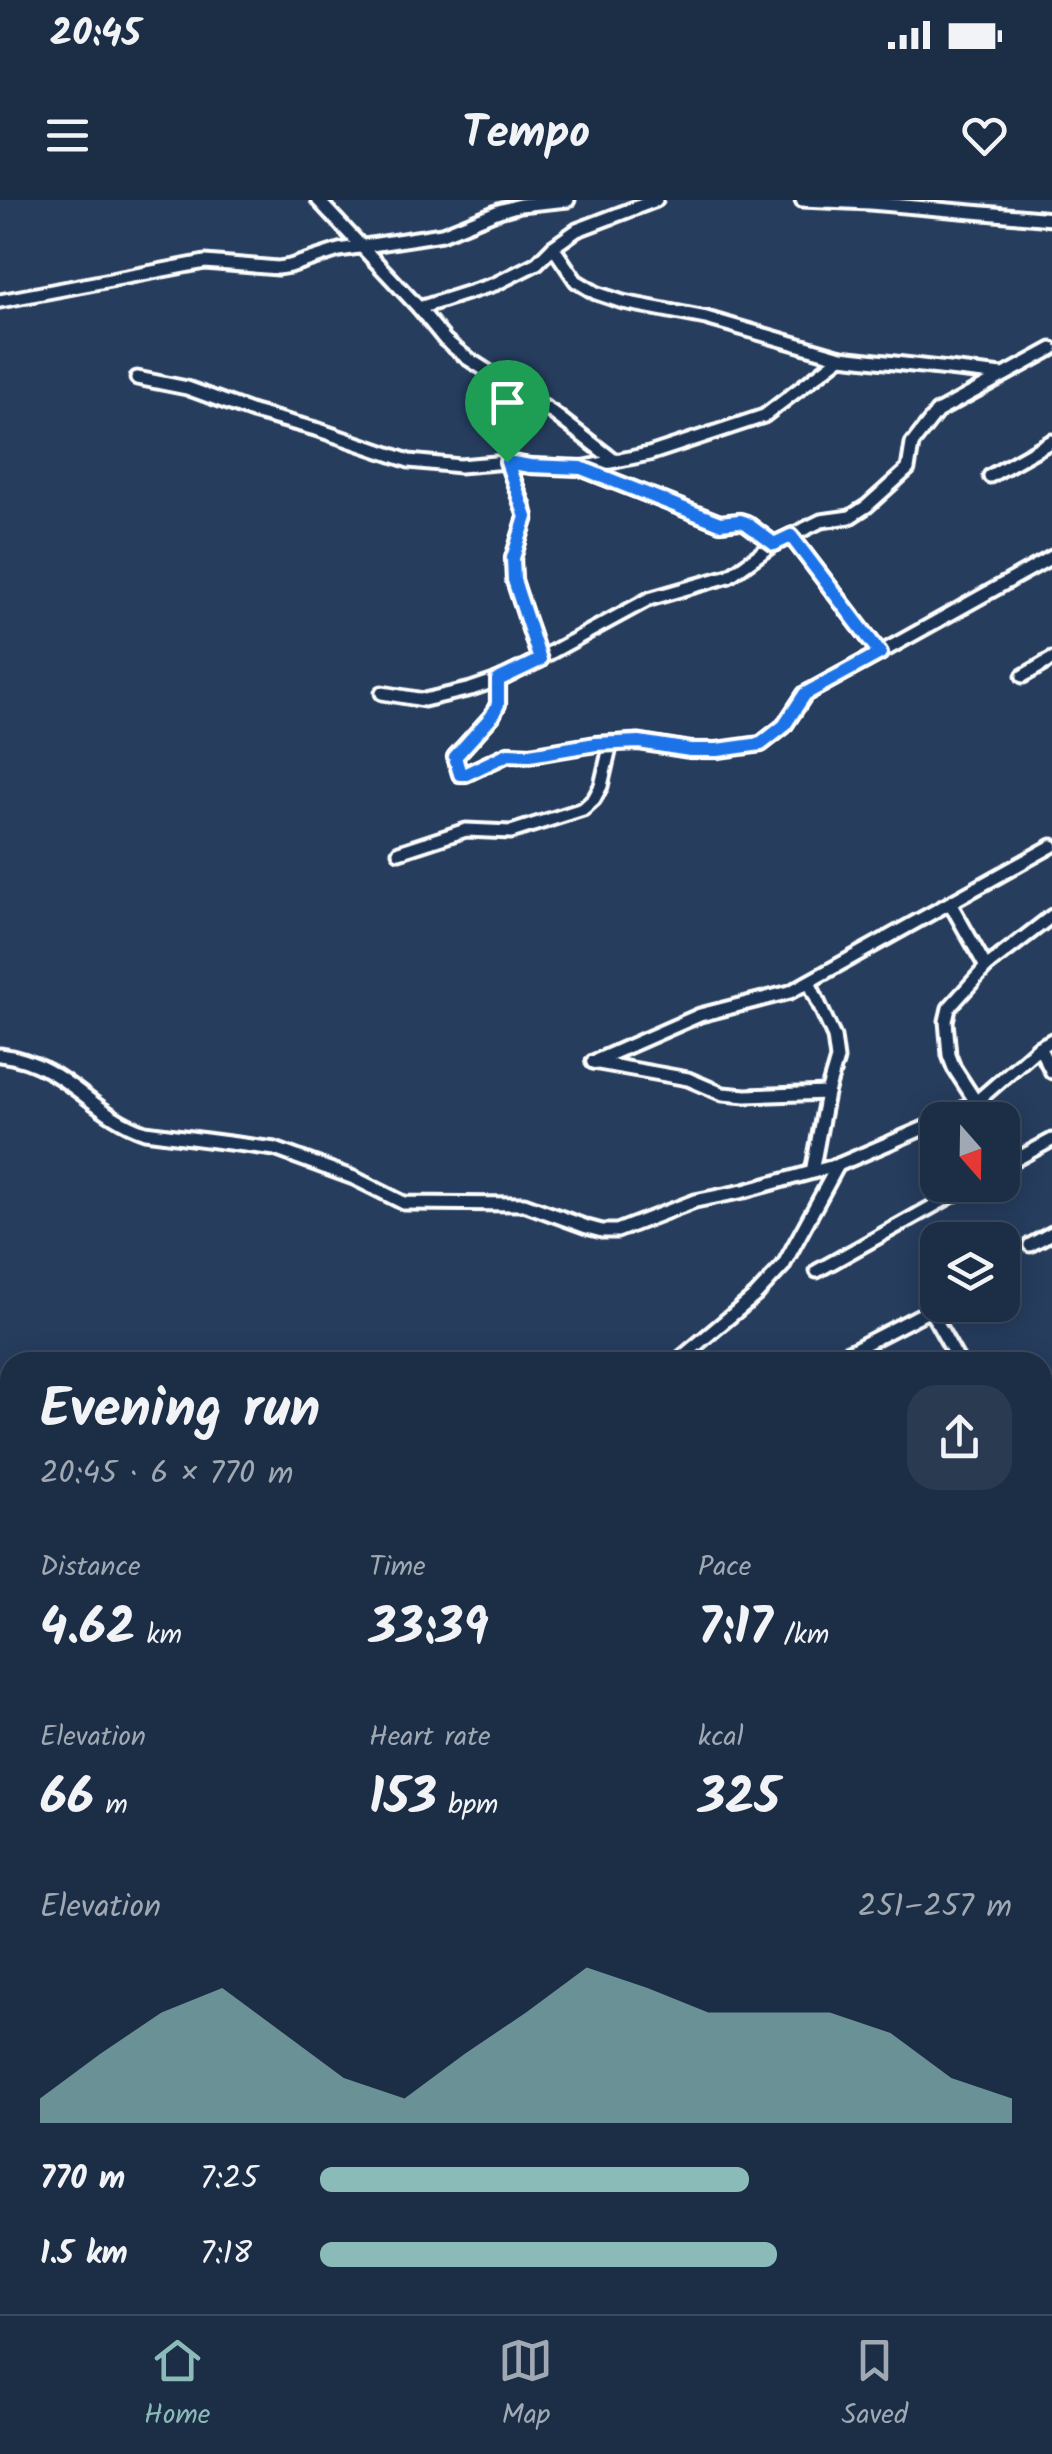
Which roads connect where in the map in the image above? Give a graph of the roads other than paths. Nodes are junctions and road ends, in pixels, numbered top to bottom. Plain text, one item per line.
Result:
1 (318, 200) edge
2 (568, 200) edge
3 (656, 200) edge
4 (802, 200) edge
5 (1052, 220) edge
6 (360, 246) junction
7 (553, 247) junction
8 (0, 301) edge
9 (419, 308) junction
10 (1052, 349) edge
11 (841, 357) junction
12 (1002, 375) junction
13 (137, 378) dead end
14 (1052, 441) edge
15 (615, 461) junction
16 (507, 462) junction
17 (581, 468) junction
18 (990, 476) dead end
19 (791, 536) junction
20 (774, 544) junction
21 (1052, 557) edge
22 (880, 653) junction
23 (1052, 659) edge
24 (540, 660) junction
25 (1022, 676) dead end
26 (498, 680) junction
27 (382, 693) dead end
28 (611, 743) junction
29 (399, 852) dead end
30 (1050, 853) edge
31 (950, 903) junction
32 (1052, 916) edge
33 (986, 967) junction
34 (809, 982) junction
35 (1052, 1040) edge
36 (1040, 1048) junction
37 (0, 1056) edge
38 (1052, 1072) edge
39 (826, 1093) junction
40 (976, 1102) joint
41 (920, 1130) edge
42 (1052, 1140) edge
43 (1020, 1157) edge
44 (838, 1165) junction
45 (812, 1172) junction
46 (941, 1202) edge
47 (1052, 1233) edge
48 (1030, 1245) dead end
49 (817, 1271) dead end
50 (855, 1349) junction
51 (688, 1352) edge
52 (848, 1352) edge
53 (856, 1352) edge
54 (953, 1352) edge

1 - 6 street
2 - 6 street
3 - 7 street
4 - 5 street
6 - 8 street
6 - 9 street
7 - 9 street
7 - 11 street
9 - 15 street
10 - 12 street
11 - 12 street
11 - 15 street
12 - 19 street
13 - 16 street
14 - 18 street
15 - 17 street
16 - 17 street
16 - 24 street
17 - 20 street
19 - 20 street
19 - 22 street
20 - 24 street
21 - 22 street
22 - 28 street
23 - 25 street
24 - 26 street
26 - 27 street
26 - 28 street
28 - 29 street
30 - 31 street
31 - 33 street
31 - 34 street
32 - 33 street
33 - 40 street
34 - 39 street
34 - 39 street
35 - 36 street
36 - 38 street
36 - 40 street
37 - 45 street
39 - 45 street
41 - 44 street
42 - 43 street
44 - 45 street
44 - 51 street
46 - 49 street
47 - 48 street
50 - 52 street
50 - 53 street
50 - 54 street

